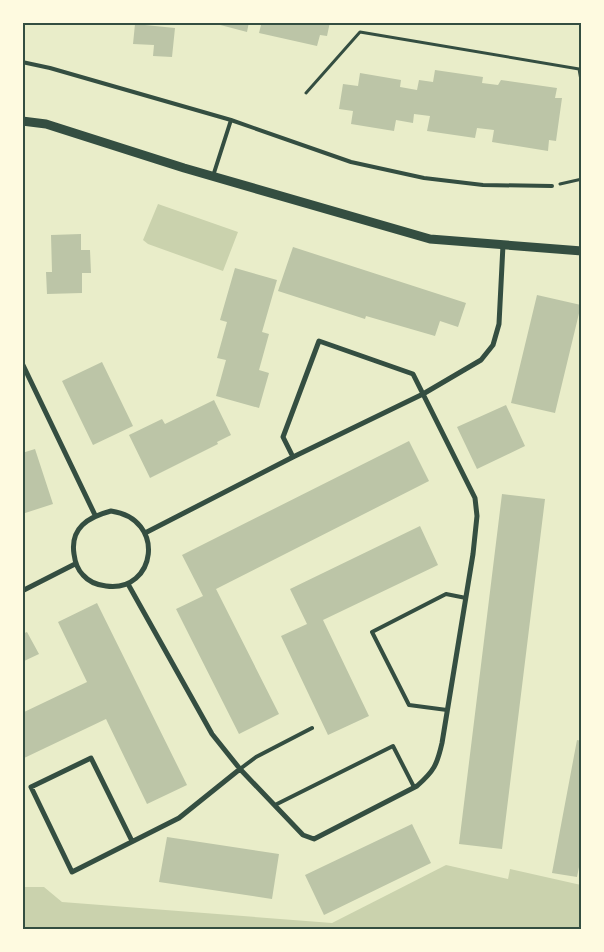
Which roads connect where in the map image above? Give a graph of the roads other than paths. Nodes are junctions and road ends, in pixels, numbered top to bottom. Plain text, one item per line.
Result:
1 (22, 62) edge
2 (230, 120) junction
3 (22, 121) edge
4 (213, 176) junction
5 (552, 186) road end
6 (503, 244) junction
7 (582, 251) edge
8 (22, 363) edge
9 (423, 394) junction
10 (293, 457) junction
11 (95, 515) junction
12 (145, 533) junction
13 (76, 564) junction
14 (128, 584) junction
15 (22, 591) edge
16 (466, 598) junction
17 (448, 710) junction
18 (312, 728) dead end
19 (240, 769) junction
20 (414, 787) junction
21 (275, 806) junction
22 (132, 841) junction

1 - 2 lane
2 - 4 lane
2 - 5 lane
3 - 4 street
4 - 6 street
6 - 7 street
6 - 9 street
8 - 11 street
9 - 10 street
9 - 10 street
9 - 16 street
10 - 12 street
11 - 12 street
11 - 13 street
12 - 14 street
13 - 14 street
13 - 15 street
14 - 19 street
16 - 17 street
16 - 17 lane
17 - 20 street
18 - 19 lane
19 - 21 street
19 - 22 street
20 - 21 street
20 - 21 lane
22 - 22 street

